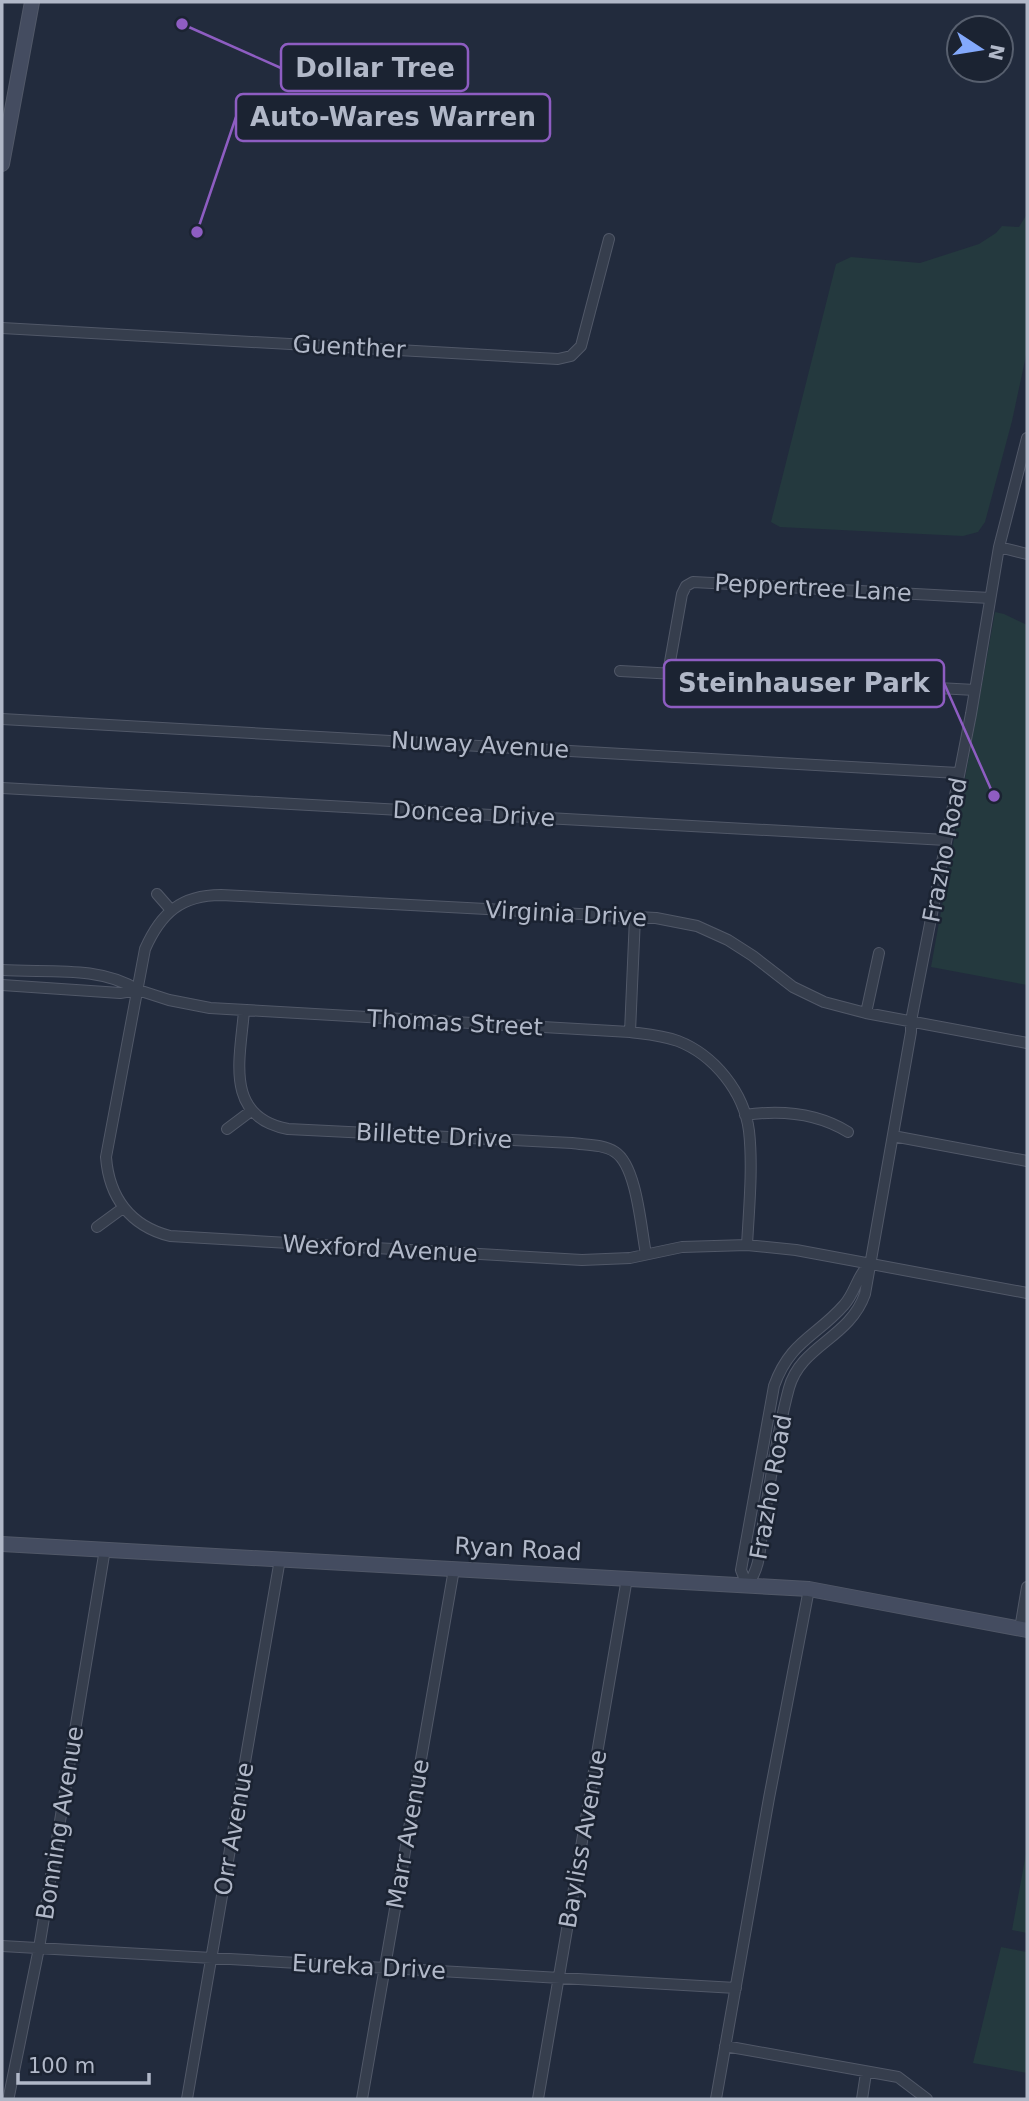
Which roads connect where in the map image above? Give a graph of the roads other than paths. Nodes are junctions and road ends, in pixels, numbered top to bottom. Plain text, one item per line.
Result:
1 (32, 2) edge
2 (2, 164) edge
3 (609, 239) dead end
4 (2, 328) edge
5 (1027, 438) edge
6 (999, 547) junction
7 (1027, 554) edge
8 (990, 598) junction
9 (621, 671) dead end
10 (668, 673) junction
11 (975, 690) junction
12 (2, 719) edge
13 (958, 773) junction
14 (2, 788) edge
15 (946, 840) junction
16 (157, 894) dead end
17 (171, 910) junction
18 (635, 917) junction
19 (879, 953) dead end
20 (2, 970) edge
21 (15, 971) junction
22 (7, 986) edge
23 (138, 990) junction
24 (244, 1011) junction
25 (866, 1013) junction
26 (911, 1021) junction
27 (630, 1032) junction
28 (1027, 1043) edge
29 (251, 1111) junction
30 (745, 1115) junction
31 (227, 1129) dead end
32 (848, 1132) dead end
33 (892, 1136) junction
34 (1027, 1161) edge
35 (122, 1208) junction
36 (97, 1227) dead end
37 (747, 1245) junction
38 (646, 1254) junction
39 (869, 1264) junction
40 (1027, 1293) edge
41 (2, 1544) edge
42 (105, 1549) junction
43 (280, 1559) junction
44 (454, 1569) junction
45 (627, 1578) junction
46 (747, 1585) junction
47 (1027, 1587) edge
48 (809, 1590) junction
49 (1023, 1629) edge
50 (2, 1946) edge
51 (39, 1948) junction
52 (212, 1959) junction
53 (385, 1968) junction
54 (559, 1977) junction
55 (736, 1988) junction
56 (725, 2046) junction
57 (866, 2073) junction
58 (9, 2096) dead end
59 (187, 2099) edge
60 (362, 2099) edge
61 (538, 2099) edge
62 (716, 2099) edge
63 (862, 2099) edge
64 (927, 2099) edge

1 - 2 main road
3 - 4 street, Guenther
5 - 6 street, Frazho Road
6 - 7 street
6 - 8 street, Frazho Road
8 - 10 street, Peppertree Lane
8 - 11 street, Frazho Road
9 - 10 street
10 - 11 street
11 - 13 street, Frazho Road
12 - 13 street, Nuway Avenue
13 - 15 street, Frazho Road
14 - 15 street, Doncea Drive
15 - 26 street, Frazho Road
16 - 17 street
17 - 18 street, Virginia Drive
17 - 23 street
18 - 25 street, Virginia Drive
18 - 27 street
19 - 25 street
20 - 21 street
21 - 22 street
21 - 23 street
22 - 23 street, Thomas Street
23 - 24 street, Thomas Street
23 - 35 street, Wexford Avenue
24 - 27 street, Thomas Street
24 - 29 street
25 - 26 street, Virginia Drive
26 - 28 street, Virginia Drive
26 - 33 street, Frazho Road
27 - 30 street, Thomas Street
29 - 31 street
29 - 38 street, Billette Drive
30 - 32 street
30 - 37 street, Thomas Street
33 - 34 street
33 - 39 street, Frazho Road
35 - 36 street
35 - 38 street, Wexford Avenue
37 - 38 street, Wexford Avenue
37 - 39 street, Wexford Avenue
39 - 40 street, Wexford Avenue
39 - 46 street, Frazho Road
39 - 46 street, Frazho Road
41 - 42 main road, Ryan Road
42 - 43 main road, Ryan Road
42 - 51 street, Bonning Avenue
43 - 44 main road, Ryan Road
43 - 52 street, Orr Avenue
44 - 45 main road, Ryan Road
44 - 53 street, Marr Avenue
45 - 46 main road, Ryan Road
45 - 54 street, Bayliss Avenue
46 - 48 main road, Ryan Road
47 - 49 street
48 - 49 main road, Ryan Road
48 - 55 street
50 - 51 street, Eureka Drive
51 - 52 street, Eureka Drive
51 - 58 street, Bonning Avenue
52 - 53 street, Eureka Drive
52 - 59 street, Orr Avenue
53 - 54 street, Eureka Drive
53 - 60 street, Marr Avenue
54 - 55 street, Eureka Drive
54 - 61 street, Bayliss Avenue
55 - 56 street
56 - 57 street
56 - 62 street
57 - 63 street
57 - 64 street

